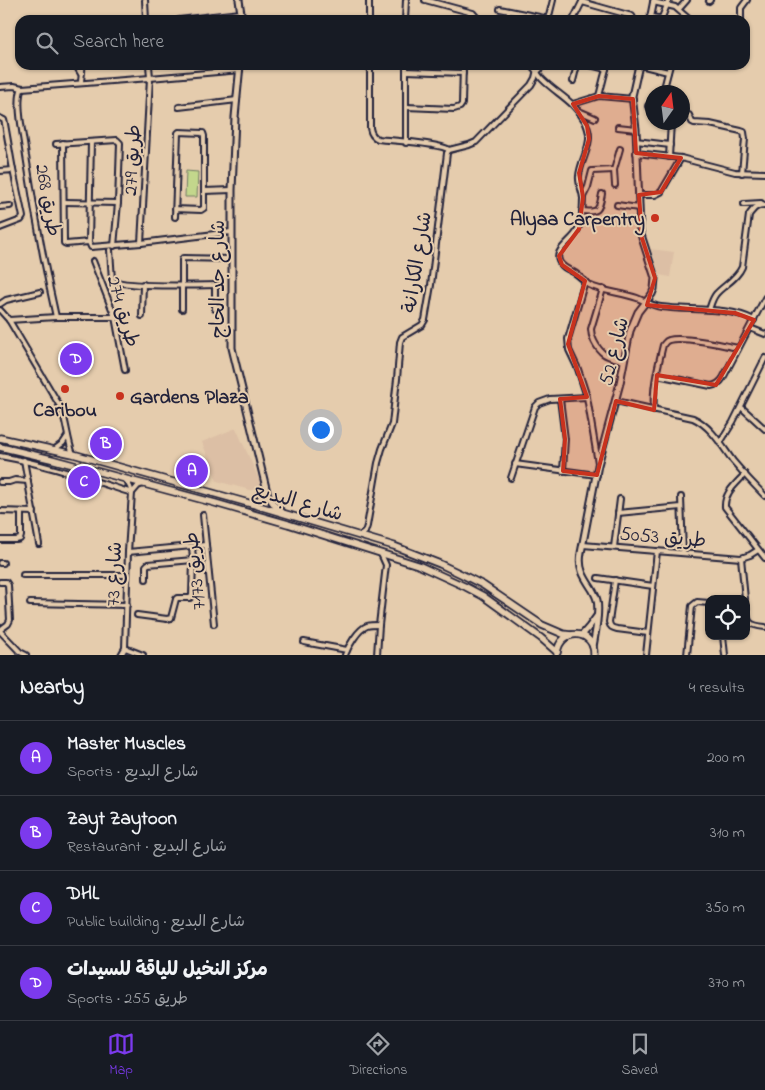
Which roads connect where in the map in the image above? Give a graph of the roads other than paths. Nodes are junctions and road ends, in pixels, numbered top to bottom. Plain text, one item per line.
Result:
1 (145, 0) edge
2 (238, 0) edge
3 (369, 0) edge
4 (406, 0) edge
5 (425, 0) edge
6 (553, 0) edge
7 (670, 0) edge
8 (687, 0) edge
9 (747, 0) edge
10 (583, 1) edge
11 (653, 1) edge
12 (443, 2) edge
13 (668, 5) junction
14 (679, 8) junction
15 (500, 9) dead end
16 (241, 13) joint
17 (145, 15) edge
18 (230, 15) edge
19 (369, 15) edge
20 (405, 15) edge
21 (474, 15) edge
22 (529, 15) edge
23 (550, 15) edge
24 (576, 15) edge
25 (629, 15) edge
26 (651, 15) edge
27 (665, 15) edge
28 (685, 15) edge
29 (741, 15) edge
30 (79, 70) edge
31 (82, 70) edge
32 (149, 70) edge
33 (215, 70) edge
34 (240, 70) edge
35 (370, 70) edge
36 (576, 70) edge
37 (605, 70) edge
38 (639, 70) edge
39 (661, 70) edge
40 (406, 71) joint
41 (537, 72) joint
42 (668, 72) joint
43 (463, 73) joint
44 (81, 74) junction
45 (150, 78) junction
46 (573, 81) dead end
47 (81, 84) junction
48 (665, 85) edge
49 (0, 87) edge
50 (22, 88) junction
51 (599, 96) junction
52 (633, 99) junction
53 (237, 100) junction
54 (573, 104) junction
55 (179, 107) dead end
56 (406, 107) junction
57 (579, 111) junction
58 (690, 117) edge
59 (0, 118) edge
60 (595, 118) dead end
61 (618, 127) dead end
62 (636, 129) junction
63 (670, 130) edge
64 (636, 141) junction
65 (91, 142) junction
66 (406, 142) junction
67 (64, 143) junction
68 (56, 144) dead end
69 (670, 144) junction
70 (620, 149) dead end
71 (448, 150) junction
72 (636, 153) junction
73 (669, 157) junction
74 (681, 158) junction
75 (13, 170) junction
76 (614, 170) junction
77 (0, 171) edge
78 (742, 173) junction
79 (765, 173) edge
80 (615, 185) dead end
81 (232, 190) junction
82 (204, 191) junction
83 (602, 194) dead end
84 (639, 195) junction
85 (583, 197) junction
86 (64, 202) junction
87 (90, 203) junction
88 (118, 203) junction
89 (765, 203) edge
90 (744, 204) dead end
91 (618, 205) dead end
92 (10, 206) dead end
93 (0, 207) edge
94 (639, 208) junction
95 (175, 209) junction
96 (582, 211) junction
97 (175, 217) dead end
98 (0, 228) edge
99 (231, 232) junction
100 (89, 242) junction
101 (141, 243) junction
102 (114, 246) junction
103 (110, 250) dead end
104 (232, 259) junction
105 (93, 261) dead end
106 (585, 281) junction
107 (143, 284) junction
108 (181, 285) junction
109 (214, 285) junction
110 (220, 285) dead end
111 (603, 289) junction
112 (40, 292) dead end
113 (765, 298) edge
114 (646, 302) junction
115 (0, 304) edge
116 (182, 309) dead end
117 (215, 309) dead end
118 (0, 310) edge
119 (709, 310) junction
120 (142, 316) dead end
121 (56, 317) junction
122 (114, 317) junction
123 (9, 320) junction
124 (754, 320) junction
125 (750, 328) junction
126 (765, 334) edge
127 (738, 348) junction
128 (765, 358) edge
129 (624, 360) junction
130 (125, 370) dead end
131 (657, 375) junction
132 (587, 397) junction
133 (560, 399) junction
134 (616, 401) junction
135 (741, 406) junction
136 (654, 410) junction
137 (765, 429) edge
138 (67, 434) junction
139 (0, 438) edge
140 (720, 443) junction
141 (0, 447) edge
142 (55, 450) junction
143 (73, 454) junction
144 (0, 456) edge
145 (24, 460) junction
146 (515, 464) junction
147 (598, 465) junction
148 (563, 471) junction
149 (744, 474) junction
150 (596, 475) junction
151 (511, 478) dead end
152 (125, 479) junction
153 (28, 481) junction
154 (0, 482) edge
155 (143, 484) junction
156 (266, 490) junction
157 (132, 493) junction
158 (765, 496) edge
159 (681, 497) dead end
160 (620, 499) dead end
161 (252, 504) junction
162 (681, 506) junction
163 (0, 511) edge
164 (21, 512) junction
165 (34, 512) junction
166 (618, 513) junction
167 (284, 514) junction
168 (204, 515) dead end
169 (367, 526) junction
170 (360, 536) junction
171 (0, 540) edge
172 (372, 540) junction
173 (39, 544) dead end
174 (206, 545) junction
175 (583, 545) junction
176 (192, 546) junction
177 (614, 547) junction
178 (758, 550) junction
179 (657, 551) junction
180 (128, 552) junction
181 (379, 552) junction
182 (683, 553) junction
183 (397, 558) junction
184 (741, 558) junction
185 (765, 558) edge
186 (193, 560) junction
187 (386, 565) junction
188 (23, 575) dead end
189 (128, 575) junction
190 (598, 578) dead end
191 (146, 579) dead end
192 (615, 580) junction
193 (0, 582) edge
194 (653, 586) junction
195 (745, 595) edge
196 (30, 603) dead end
197 (705, 603) edge
198 (127, 605) junction
199 (137, 615) dead end
200 (597, 616) junction
201 (750, 623) edge
202 (214, 624) dead end
203 (379, 625) junction
204 (765, 627) edge
205 (0, 631) edge
206 (648, 633) junction
207 (571, 635) junction
208 (582, 635) junction
209 (724, 640) edge
210 (304, 642) dead end
211 (125, 648) junction
212 (594, 652) edge
213 (346, 653) edge
214 (557, 653) edge
215 (26, 655) edge
216 (121, 655) edge
217 (143, 655) edge
218 (377, 655) edge
219 (646, 655) edge
220 (687, 655) edge
221 (691, 655) edge
222 (726, 655) edge

1 - 17 street
2 - 16 street
3 - 19 street
4 - 20 street
5 - 12 street
6 - 23 street
7 - 13 street
8 - 14 street
9 - 29 street
10 - 24 street
10 - 25 street
11 - 13 street
11 - 26 street
12 - 21 street
13 - 14 street
13 - 27 street
14 - 28 street
15 - 22 street
16 - 18 street
30 - 44 street
31 - 44 street
32 - 45 street, طريق 279
33 - 45 street
34 - 53 street, شارع جد الحاج
35 - 66 street
36 - 46 street
37 - 51 street
38 - 52 street, شارع 52
39 - 42 street
40 - 43 street
40 - 56 street
41 - 54 street
41 - 71 street
42 - 48 street
43 - 56 street
44 - 47 street
45 - 47 street
45 - 101 street, طريق 279
47 - 50 street
49 - 50 street
50 - 121 street, طريق 268
51 - 52 street
51 - 54 street
52 - 62 street, شارع 52
53 - 55 street
53 - 81 street, شارع جد الحاج
54 - 57 street
56 - 66 street
57 - 60 street
57 - 85 street
58 - 78 street
59 - 75 street
61 - 62 street
62 - 64 street, شارع 52
63 - 69 street
64 - 69 street
64 - 72 street, شارع 52
65 - 67 street
65 - 87 street
65 - 88 street, طريق 274
66 - 71 street
67 - 68 street
67 - 86 street
69 - 73 street
70 - 76 street
71 - 169 street, شارع الكارانة
72 - 73 street
72 - 84 street, شارع 52
73 - 74 street
74 - 78 street
74 - 84 street
75 - 77 street
75 - 98 street
76 - 80 street
76 - 85 street
78 - 79 street
81 - 82 street
81 - 99 street, شارع جد الحاج
82 - 95 street
82 - 95 street
83 - 96 street
84 - 94 street, شارع 52
85 - 96 street
86 - 87 street
86 - 100 street
87 - 88 street
87 - 100 street
88 - 102 street, طريق 274
89 - 90 street
89 - 119 street
91 - 94 street
92 - 93 street
94 - 114 street, شارع 52
95 - 97 street
96 - 106 street
99 - 101 street
99 - 104 street, شارع جد الحاج
100 - 102 street
101 - 102 street
103 - 107 street
104 - 108 street
104 - 156 street, شارع جد الحاج
105 - 122 street, طريق 274
106 - 111 street
106 - 132 street
107 - 108 street
107 - 120 street
108 - 109 street
108 - 116 street
109 - 110 street
109 - 117 street
111 - 114 street
111 - 129 street
112 - 115 street
113 - 124 street
114 - 119 street
114 - 129 street, شارع 52
118 - 123 street
119 - 124 street
121 - 122 street
121 - 123 street
122 - 130 street, طريق 274
123 - 138 street
124 - 125 street
125 - 126 street
125 - 127 street
127 - 131 street
127 - 131 street
128 - 135 street
129 - 134 street, شارع 52
131 - 136 street
132 - 133 street
132 - 147 street
133 - 146 street
133 - 148 street
134 - 136 street
134 - 147 street, شارع 52
135 - 137 street
135 - 140 street
136 - 140 street
138 - 142 street
138 - 143 street
139 - 142 main road, شارع البديع
140 - 149 street
141 - 152 main road, شارع البديع
142 - 143 main road, شارع البديع
143 - 161 main road, شارع البديع
144 - 145 street
145 - 153 street
145 - 157 street
146 - 148 street
146 - 151 street
147 - 150 street, شارع 52
148 - 150 street
149 - 158 street
149 - 178 street, طريق 5053
150 - 175 street, شارع 52
152 - 155 main road, شارع البديع
152 - 157 street
153 - 154 street
153 - 165 street
155 - 157 street
155 - 181 main road, شارع البديع
156 - 161 street
156 - 167 street, شارع جد الحاج
157 - 180 street, شارع 73
159 - 162 street
160 - 166 street
161 - 167 main road, شارع البديع
162 - 166 street
162 - 182 street
163 - 164 street
164 - 165 street
164 - 171 street
165 - 173 street
166 - 177 street
167 - 170 main road, شارع البديع
168 - 174 street, طريق 7173
169 - 170 street, شارع الكارانة
169 - 172 street, شارع الكارانة
170 - 172 main road, شارع البديع
172 - 207 main road, شارع البديع
174 - 176 street
174 - 202 street, طريق 7173
175 - 177 street, طريق 5053
175 - 200 street, شارع 52
176 - 180 street
176 - 186 street
177 - 179 street, طريق 5053
178 - 184 street
178 - 185 street, طريق 5053
179 - 182 street, طريق 5053
179 - 194 street
180 - 189 street, شارع 73
181 - 183 main road, شارع البديع
181 - 187 street
182 - 184 street, طريق 5053
183 - 187 street
183 - 214 main road, شارع البديع
184 - 195 street
186 - 191 street
186 - 199 street
187 - 203 street
188 - 189 street
189 - 198 street, شارع 73
190 - 192 street
192 - 194 street
192 - 206 street
193 - 205 street
194 - 206 street
196 - 198 street
197 - 220 street
198 - 211 street, شارع 73
200 - 208 street
200 - 212 street, شارع 52
201 - 204 street
203 - 213 street
203 - 218 street
205 - 215 street
206 - 219 street
207 - 208 main road, شارع البديع
207 - 214 main road
208 - 212 main road
209 - 222 street
210 - 213 street
211 - 216 street, شارع 73
211 - 217 street
220 - 221 street

